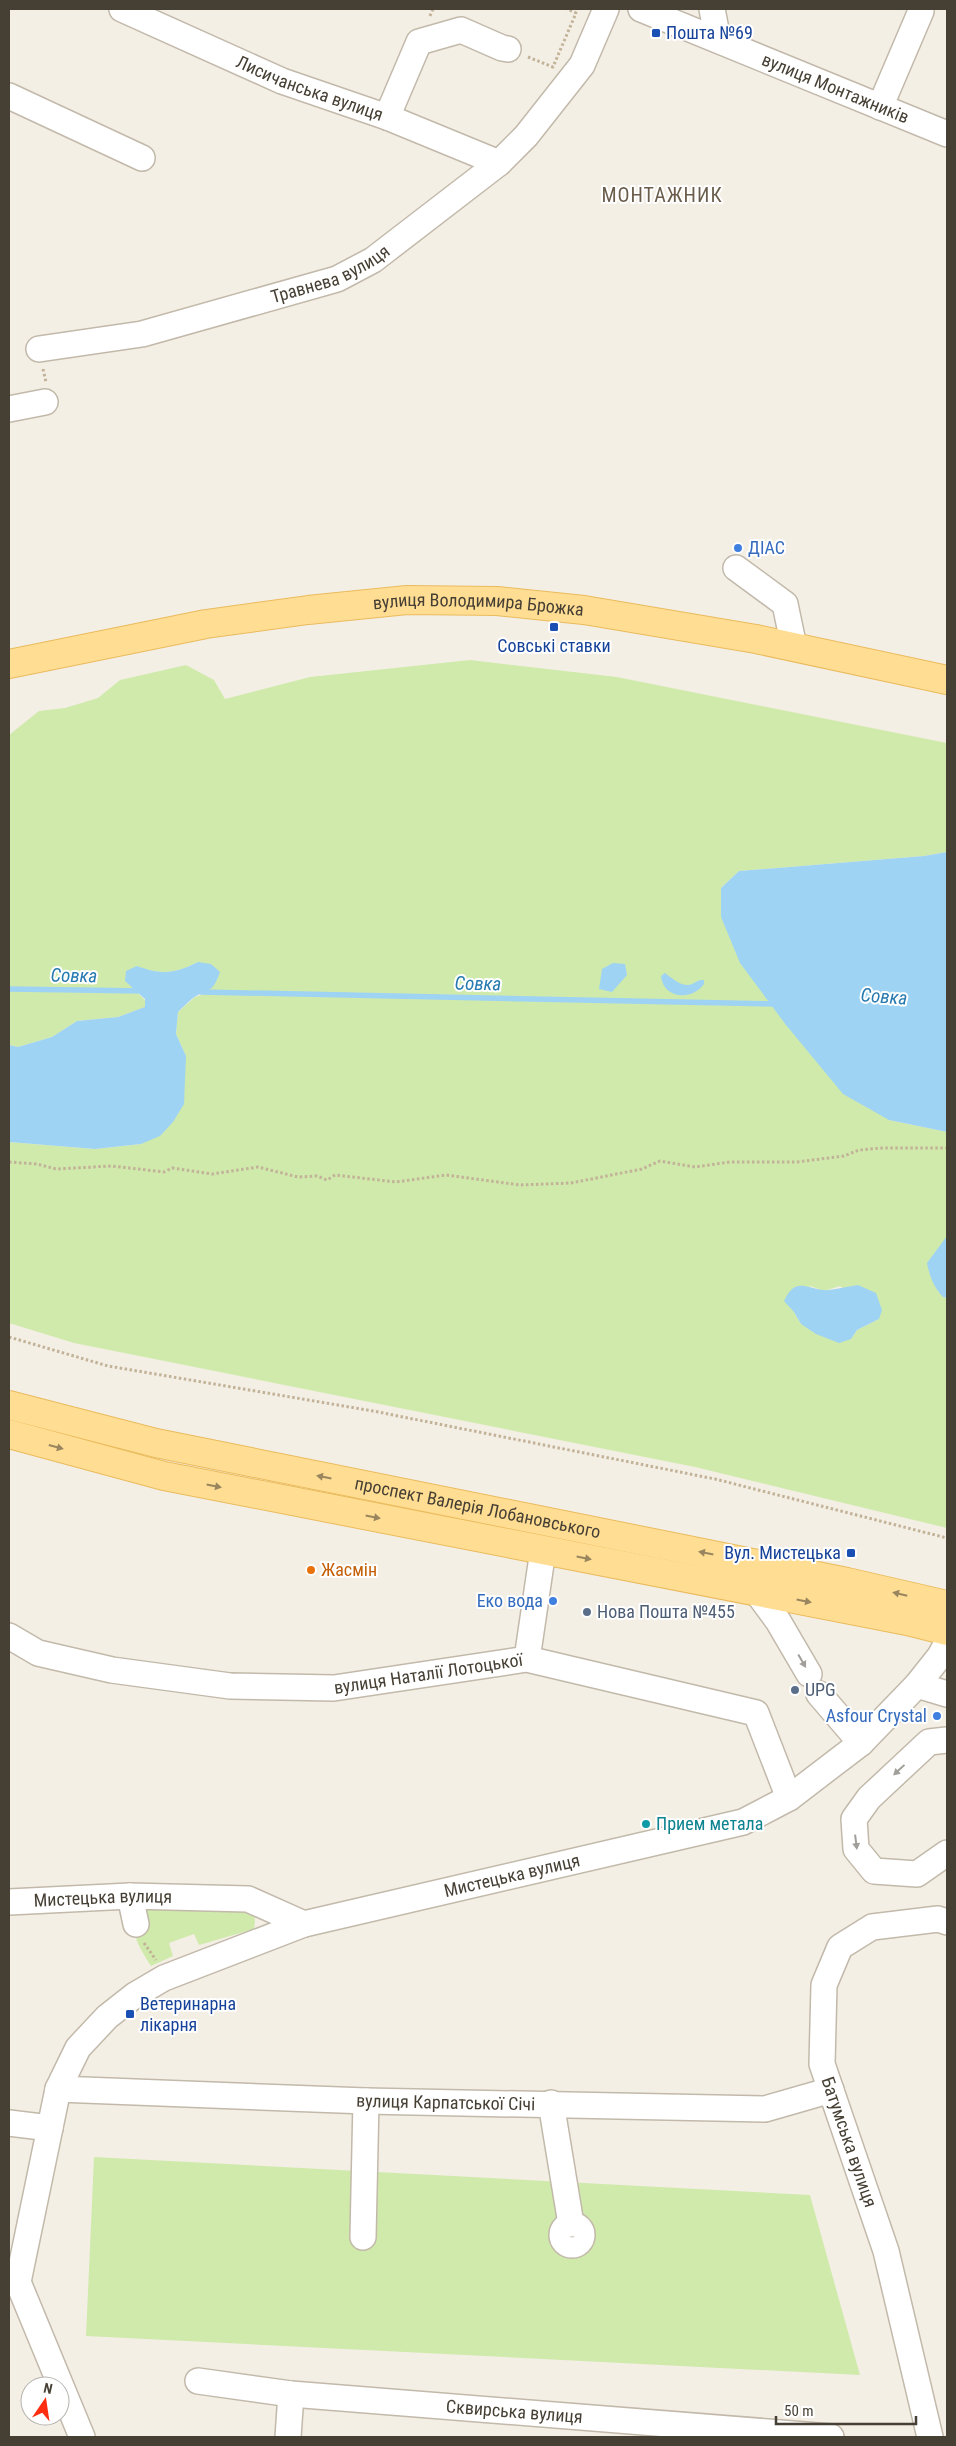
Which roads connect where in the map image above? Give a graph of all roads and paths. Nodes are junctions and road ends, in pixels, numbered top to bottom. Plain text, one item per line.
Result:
1 (122, 9) edge
2 (606, 9) edge
3 (642, 9) edge
4 (712, 9) edge
5 (925, 10) edge
6 (718, 40) junction
7 (508, 49) dead end
8 (9, 96) edge
9 (880, 107) junction
10 (387, 117) junction
11 (947, 134) edge
12 (142, 158) dead end
13 (498, 163) junction
14 (39, 349) joint
15 (45, 402) joint
16 (9, 409) edge
17 (736, 568) dead end
18 (794, 647) junction
19 (9, 664) edge
20 (947, 680) edge
21 (947, 1148) edge
22 (9, 1162) edge
23 (9, 1337) edge
24 (9, 1405) edge
25 (9, 1434) edge
26 (947, 1538) edge
27 (543, 1550) junction
28 (756, 1592) junction
29 (947, 1605) edge
30 (947, 1631) edge
31 (9, 1636) edge
32 (947, 1643) edge
33 (527, 1659) junction
34 (917, 1685) junction
35 (947, 1694) edge
36 (947, 1740) edge
37 (861, 1744) junction
38 (789, 1798) junction
39 (947, 1854) edge
40 (130, 1896) junction
41 (9, 1902) edge
42 (942, 1920) edge
43 (136, 1924) joint
44 (304, 1924) junction
45 (164, 1978) junction
46 (58, 2089) junction
47 (831, 2090) junction
48 (366, 2101) junction
49 (551, 2103) junction
50 (9, 2123) edge
51 (50, 2128) junction
52 (571, 2224) dead end
53 (363, 2237) dead end
54 (13, 2282) edge
55 (198, 2381) dead end
56 (291, 2394) junction
57 (82, 2437) edge
58 (288, 2437) edge
59 (831, 2437) edge
60 (930, 2437) edge

1 - 10 street, Лисичанська вулиця
2 - 13 street, Травнева вулиця
3 - 6 street, вулиця Монтажників
4 - 6 street
5 - 9 street
6 - 9 street, вулиця Монтажників
7 - 10 street
8 - 12 street
9 - 11 street, вулиця Монтажників
10 - 13 street, Лисичанська вулиця
13 - 14 street, Травнева вулиця
14 - 15 path
15 - 16 street
17 - 18 street
18 - 19 main road, вулиця Володимира Брожка
18 - 20 main road, вулиця Володимира Брожка
21 - 22 path
23 - 26 path
29 -> 24 main road, проспект Валерія Лобановського
25 -> 27 main road, проспект Валерія Лобановського
27 -> 28 main road, проспект Валерія Лобановського
27 - 33 street
28 -> 30 main road, проспект Валерія Лобановського
28 -> 37 street
31 - 33 street, вулиця Наталії Лотоцької
32 - 34 street, Мистецька вулиця
33 - 38 street, вулиця Наталії Лотоцької
34 - 35 street
34 - 37 street, Мистецька вулиця
36 -> 39 street
37 - 38 street, Мистецька вулиця
38 - 44 street, Мистецька вулиця
40 - 41 street, Мистецька вулиця
40 - 43 street
40 - 44 street, Мистецька вулиця
42 - 47 street, Батумська вулиця
43 - 45 path
44 - 45 street
45 - 46 street
46 - 48 street, вулиця Карпатської Січі
46 - 51 street
47 - 49 street, вулиця Карпатської Січі
47 - 60 street, Батумська вулиця
48 - 49 street, вулиця Карпатської Січі
48 - 53 street
49 - 52 street
50 - 51 street
51 - 54 street
54 - 57 street
55 - 56 street, Сквирська вулиця
56 - 58 street
56 - 59 street, Сквирська вулиця

